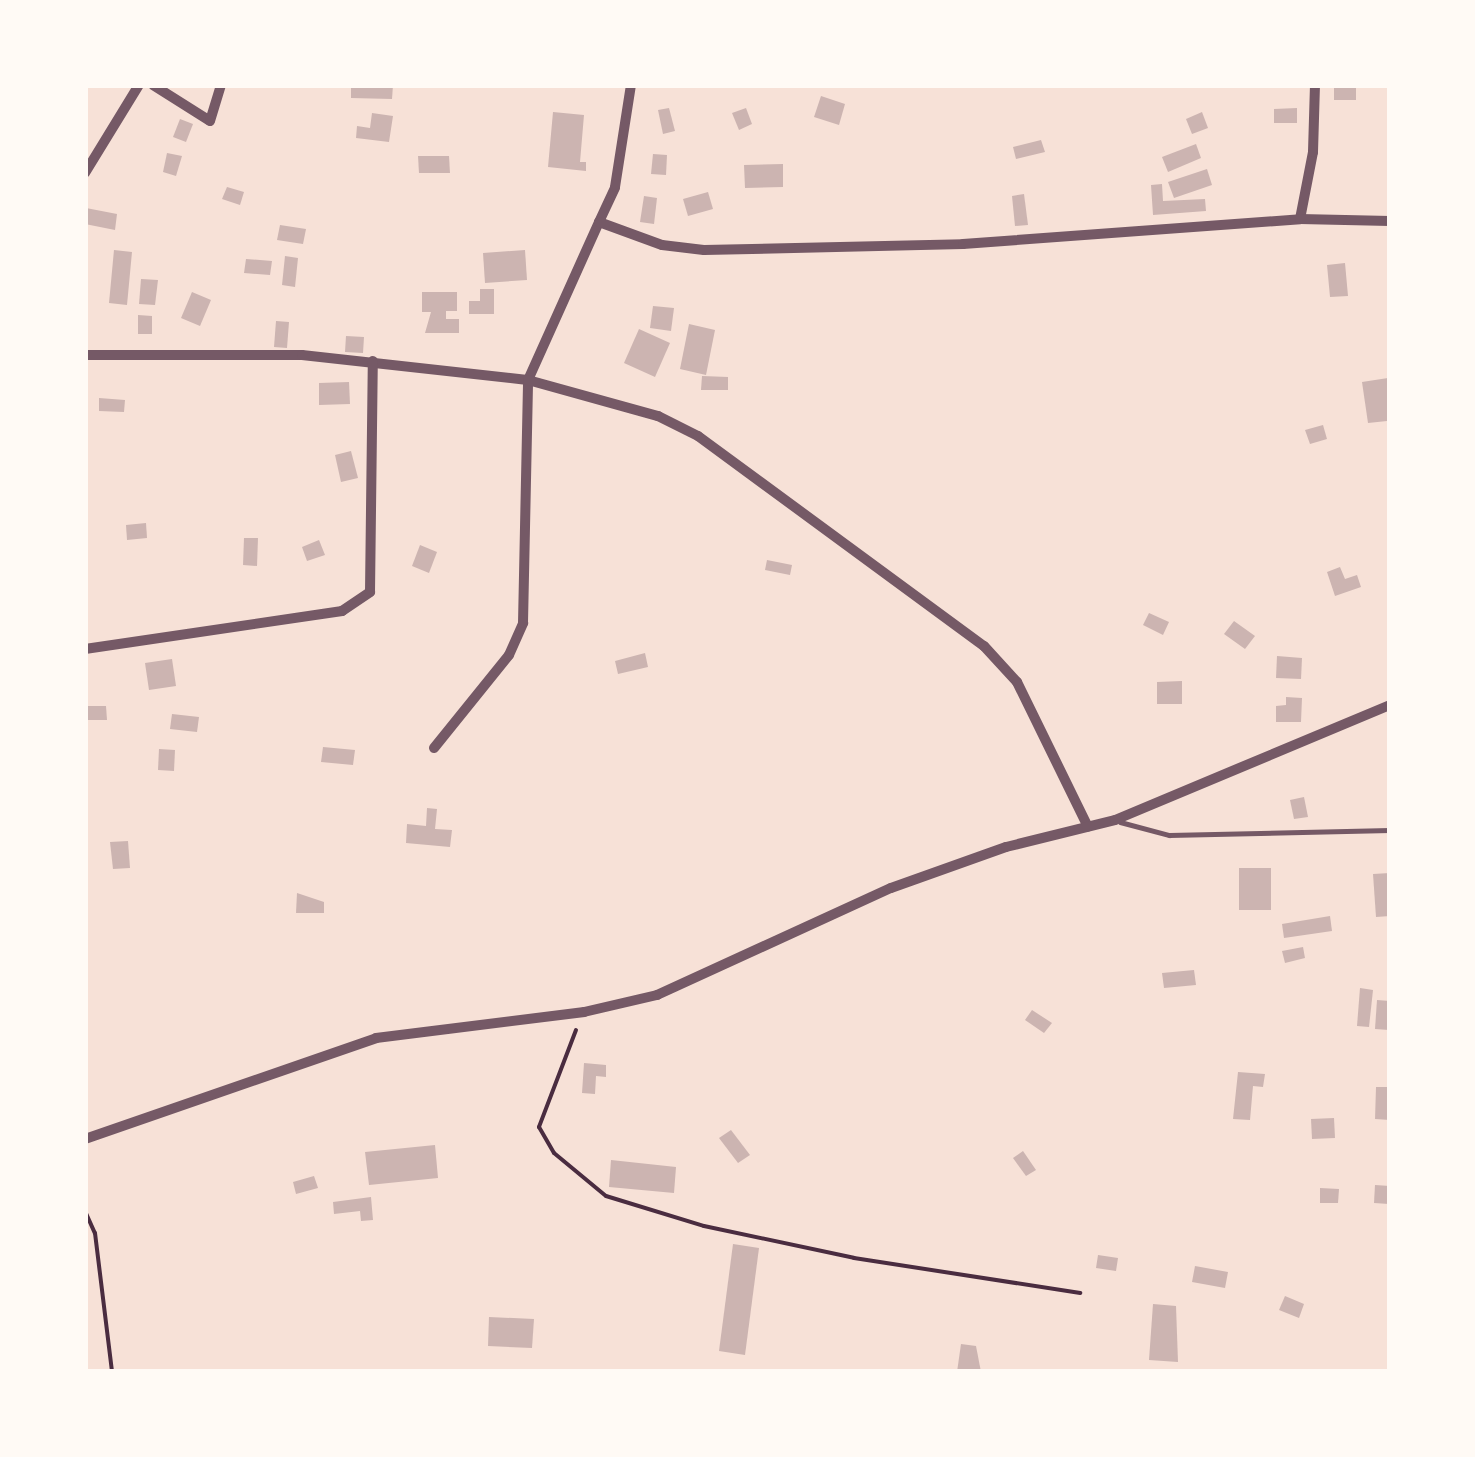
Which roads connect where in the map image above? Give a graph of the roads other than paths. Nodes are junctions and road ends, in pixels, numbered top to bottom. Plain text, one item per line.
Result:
1 (139, 85) edge
2 (154, 85) edge
3 (221, 85) edge
4 (631, 85) edge
5 (1315, 85) edge
6 (85, 173) edge
7 (1300, 220) junction
8 (1390, 221) edge
9 (598, 222) junction
10 (85, 355) edge
11 (373, 360) junction
12 (528, 380) junction
13 (85, 650) edge
14 (1390, 706) edge
15 (434, 748) dead end
16 (1116, 820) junction
17 (1088, 827) junction
18 (1390, 830) edge
19 (85, 1139) edge

1 - 6 street
2 - 3 street
4 - 9 street
5 - 7 street
7 - 8 street
7 - 9 street
9 - 12 street
10 - 11 street
11 - 12 street
11 - 13 street
12 - 15 street
12 - 17 street
14 - 16 street
16 - 17 street
16 - 18 lane
17 - 19 street

